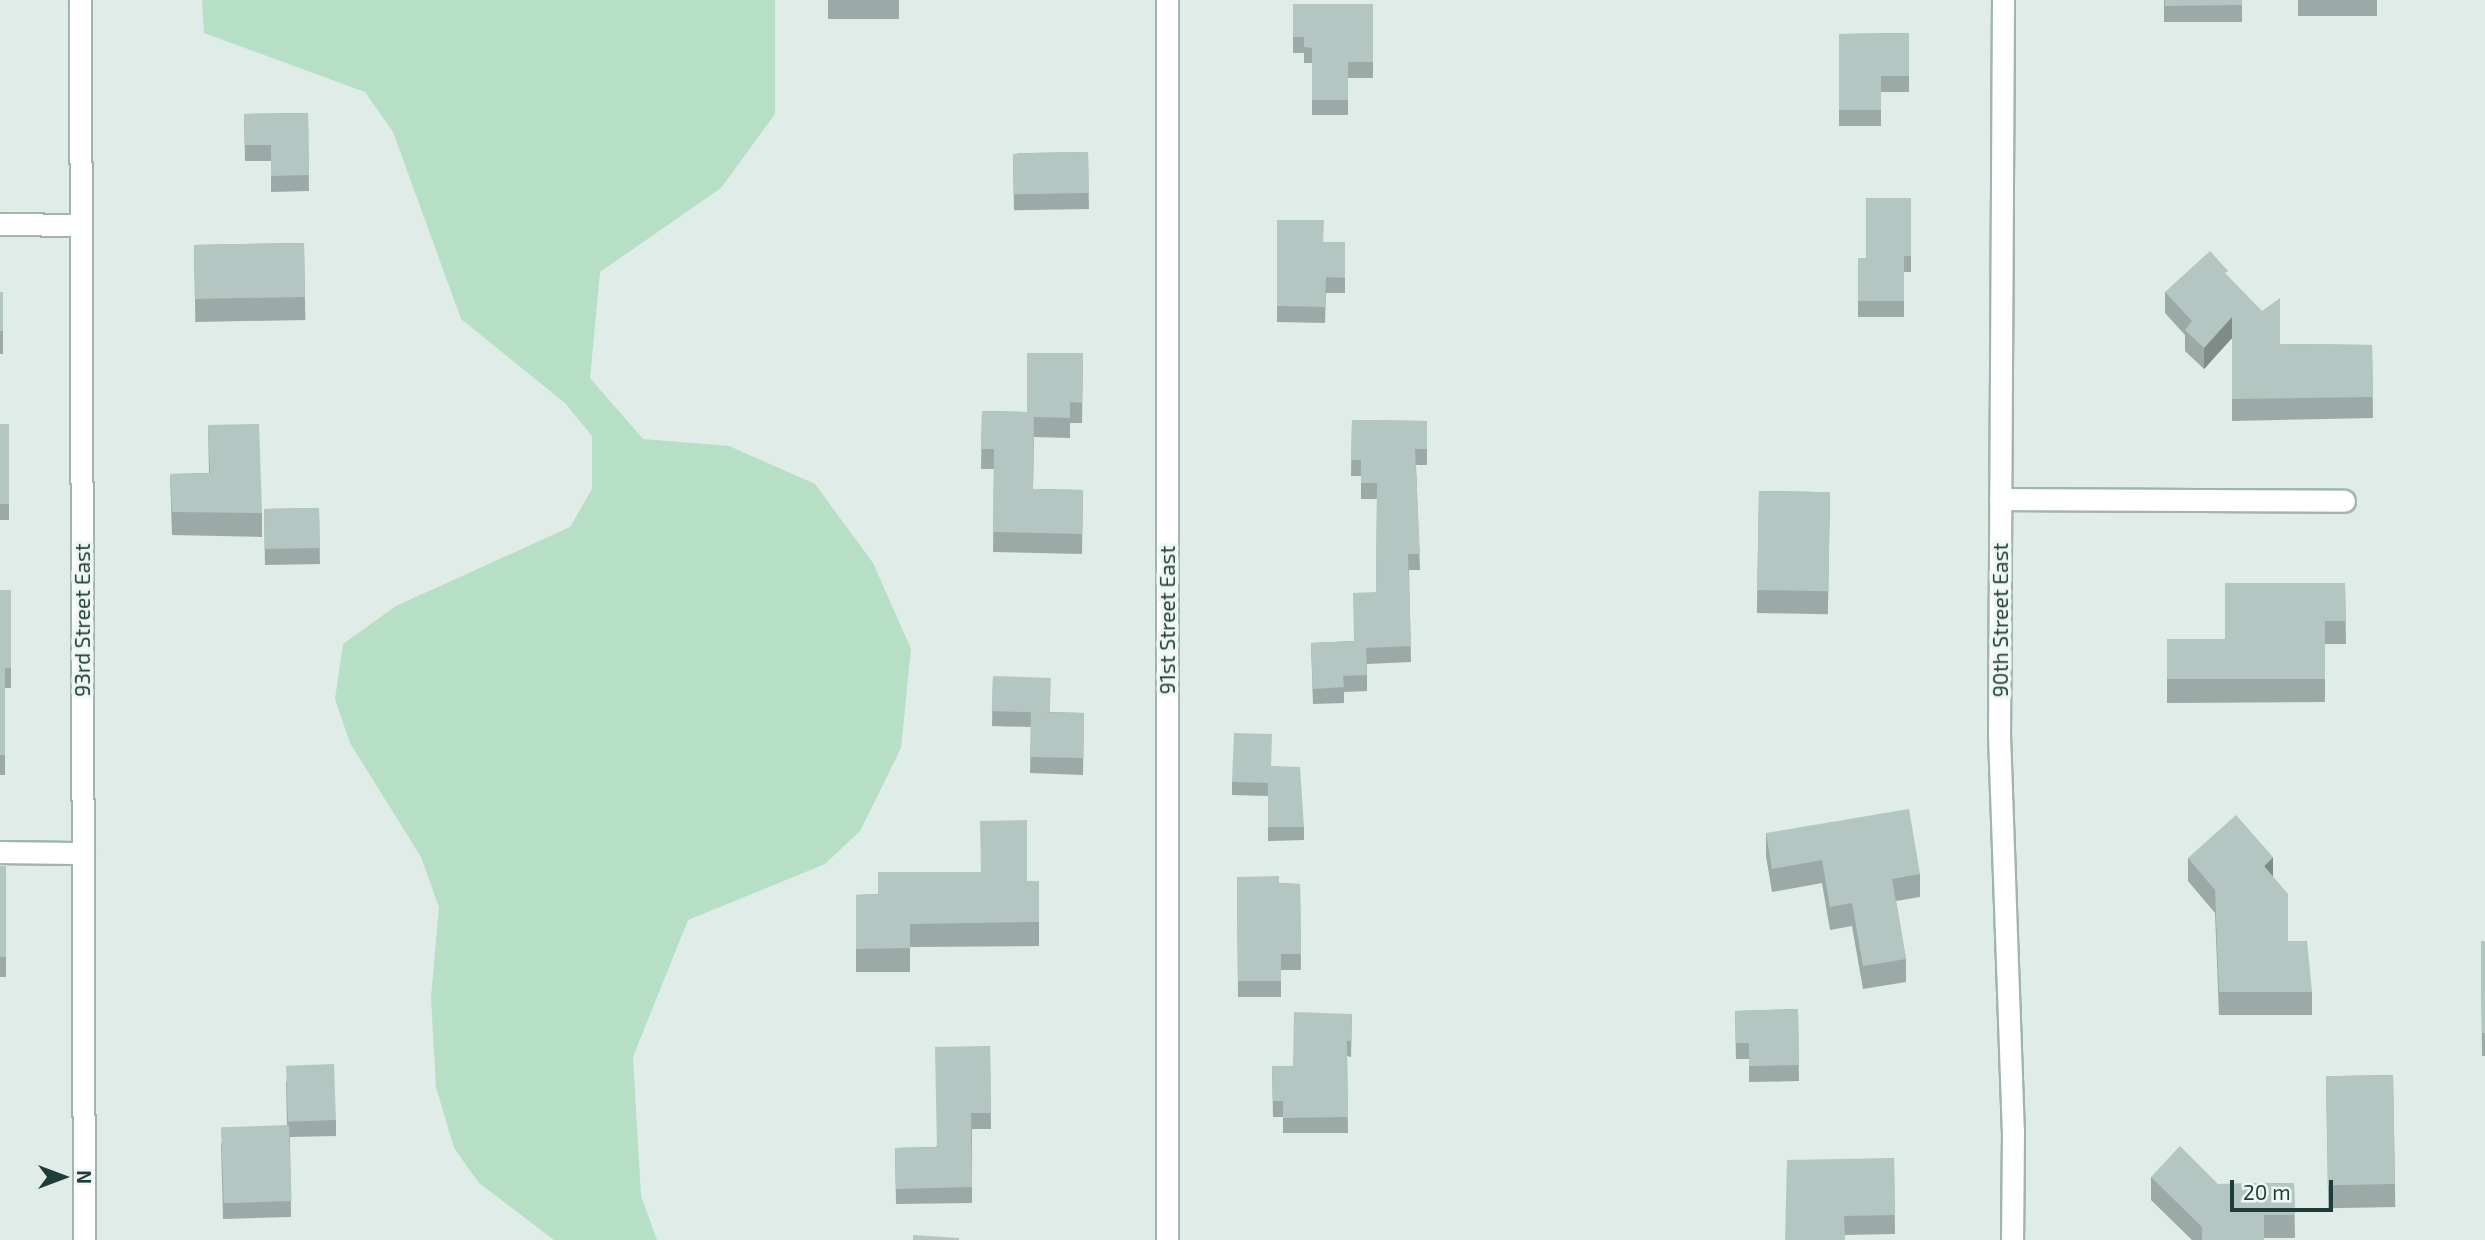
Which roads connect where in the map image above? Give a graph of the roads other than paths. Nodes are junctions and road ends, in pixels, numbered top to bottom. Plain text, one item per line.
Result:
1 (80, 0) edge
2 (1167, 0) edge
3 (2003, 0) edge
4 (0, 224) edge
5 (80, 225) junction
6 (2000, 499) junction
7 (2344, 501) dead end
8 (0, 852) edge
9 (83, 853) junction
10 (84, 1240) edge
11 (1167, 1240) edge
12 (2012, 1240) edge

1 - 5 street, 93rd Street East
2 - 11 street, 91st Street East
3 - 6 street, 90th Street East
4 - 5 street
5 - 9 street, 93rd Street East
6 - 7 street
6 - 12 street, 90th Street East
8 - 9 street
9 - 10 street, 93rd Street East

